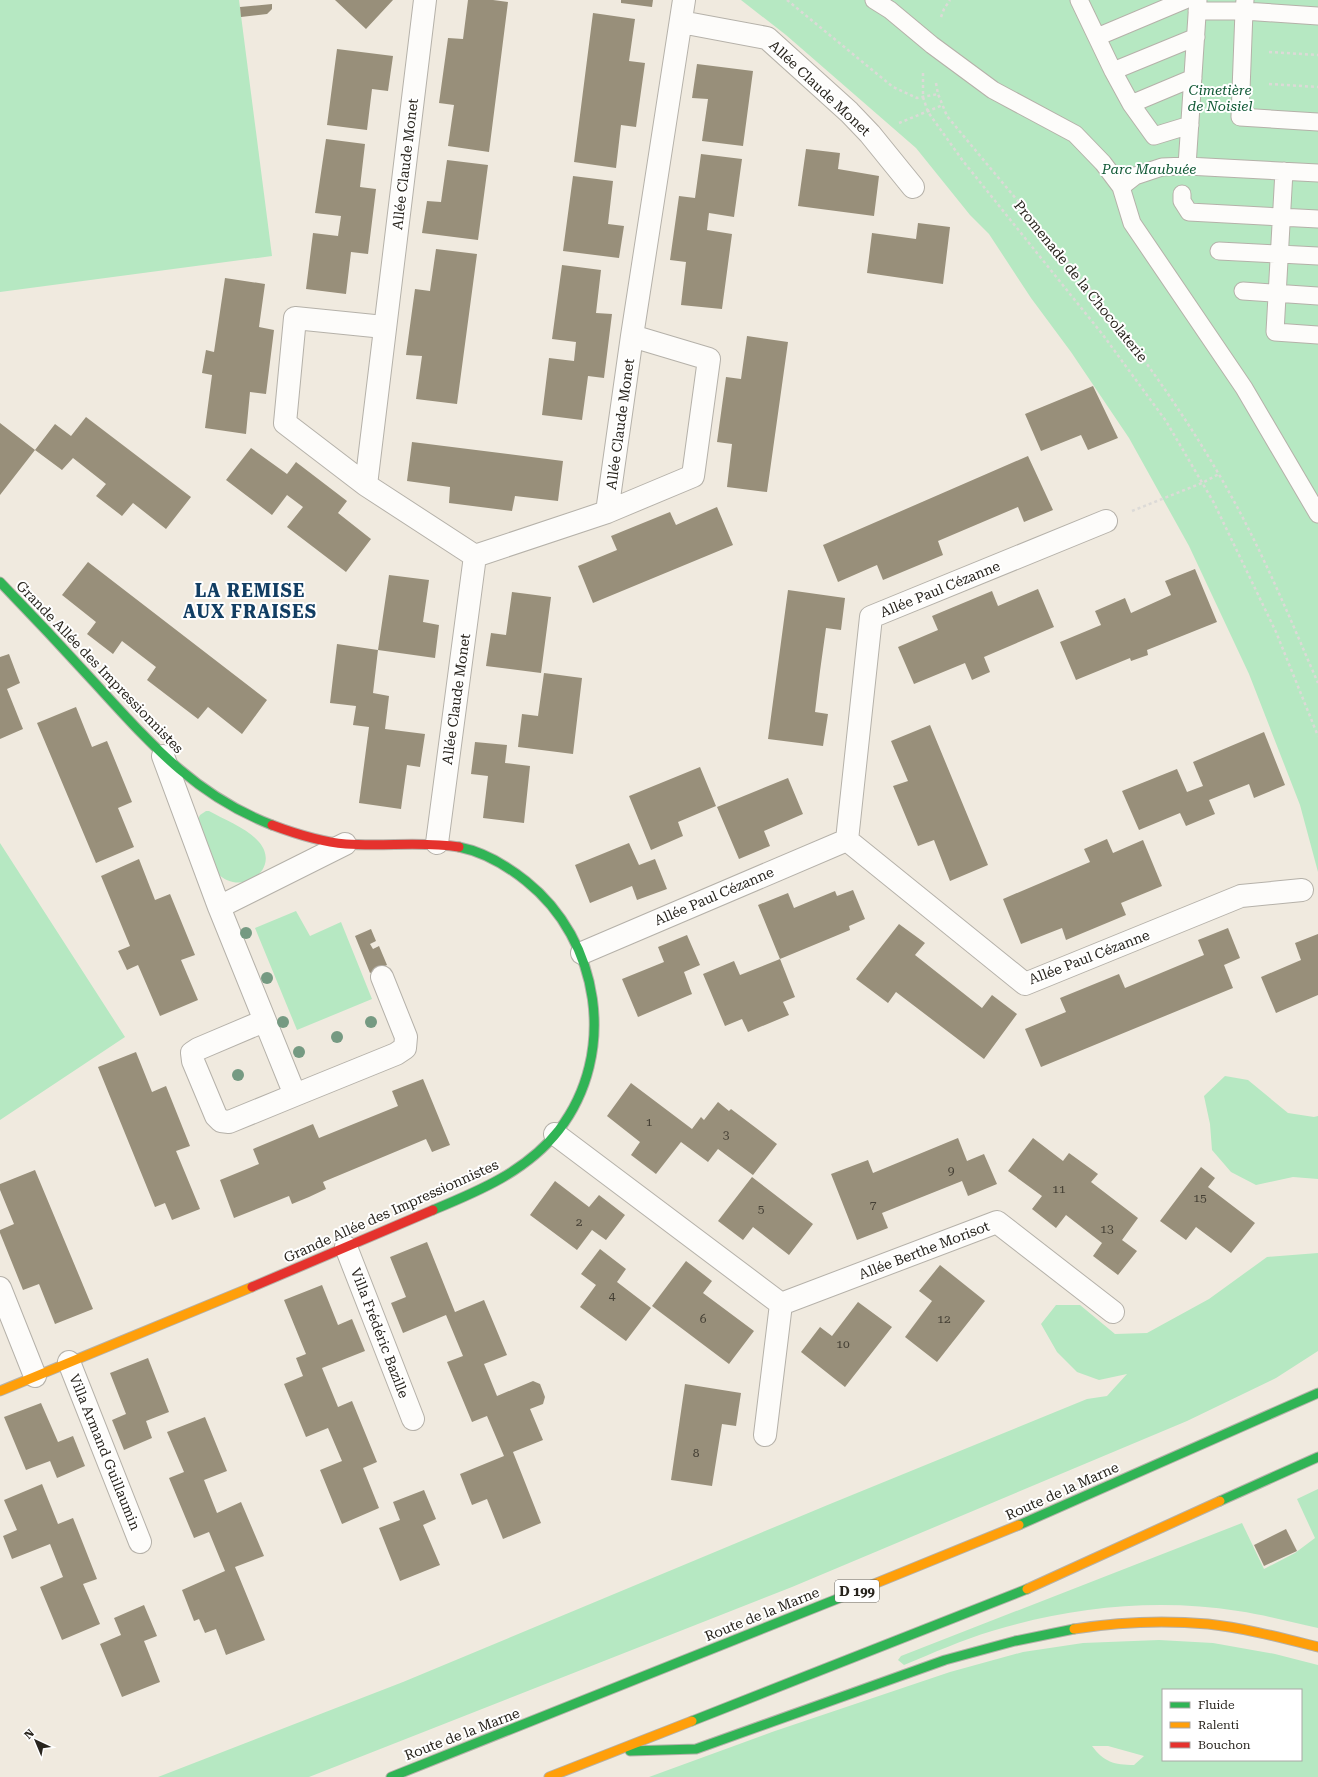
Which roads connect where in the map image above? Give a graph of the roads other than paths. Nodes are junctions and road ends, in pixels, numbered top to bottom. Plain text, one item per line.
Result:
1 (425, 0) edge
2 (684, 0) edge
3 (874, 0) edge
4 (1083, 1) edge
5 (1194, 4) edge
6 (1245, 6) edge
7 (1318, 16) edge
8 (681, 22) junction
9 (1097, 37) junction
10 (1196, 37) junction
11 (1113, 71) junction
12 (1193, 78) junction
13 (1131, 104) junction
14 (1318, 122) edge
15 (1190, 125) junction
16 (1187, 166) junction
17 (1284, 171) junction
18 (1318, 173) edge
19 (1121, 186) junction
20 (913, 187) dead end
21 (1182, 194) dead end
22 (1281, 217) junction
23 (1318, 219) edge
24 (1219, 251) dead end
25 (1279, 254) junction
26 (1318, 256) edge
27 (1243, 290) dead end
28 (1277, 293) junction
29 (1318, 296) edge
30 (384, 327) junction
31 (1318, 335) edge
32 (632, 336) junction
33 (366, 485) junction
34 (607, 512) junction
35 (1318, 514) edge
36 (1106, 521) road end
37 (475, 556) junction
38 (0, 582) edge
39 (163, 756) junction
40 (847, 840) junction
41 (437, 843) junction
42 (345, 844) junction
43 (1302, 890) dead end
44 (219, 907) junction
45 (582, 953) junction
46 (382, 977) dead end
47 (264, 1021) junction
48 (295, 1095) junction
49 (555, 1134) junction
50 (346, 1247) junction
51 (0, 1288) edge
52 (781, 1304) junction
53 (1113, 1312) dead end
54 (69, 1362) junction
55 (35, 1376) junction
56 (0, 1391) edge
57 (1318, 1393) edge
58 (413, 1420) dead end
59 (765, 1435) dead end
60 (1318, 1457) edge
61 (140, 1542) dead end
62 (1318, 1647) edge
63 (613, 1752) junction
64 (390, 1777) edge
65 (549, 1777) edge

1 - 30 street, Allée Claude Monet
2 - 8 street, Allée Claude Monet
3 - 19 lane
4 - 9 lane
5 - 6 lane
5 - 9 lane
5 - 10 lane
6 - 7 lane
6 - 14 lane
8 - 20 street, Allée Claude Monet
8 - 32 street, Allée Claude Monet
9 - 11 lane
10 - 11 lane
10 - 12 lane
11 - 13 lane
12 - 13 lane
12 - 15 lane
13 - 15 lane
15 - 16 lane
16 - 17 lane
16 - 19 lane
17 - 18 lane
17 - 22 lane
19 - 35 lane
21 - 22 lane
22 - 23 lane
22 - 25 lane
24 - 25 lane
25 - 26 lane
25 - 28 lane
27 - 28 lane
28 - 29 lane
28 - 31 lane
30 - 33 street, Allée Claude Monet
30 - 33 street
32 - 34 street, Allée Claude Monet
32 - 34 street, Allée Claude Monet
33 - 37 street
34 - 37 street, Allée Claude Monet
36 - 40 street, Allée Paul Cézanne
37 - 41 street, Allée Claude Monet
38 - 39 main road, Grande Allée des Impressionnistes
39 - 42 main road, Grande Allée des Impressionnistes
39 - 44 street
40 - 43 street, Allée Paul Cézanne
40 - 45 street, Allée Paul Cézanne
41 - 42 main road, Grande Allée des Impressionnistes
41 - 45 main road, Grande Allée des Impressionnistes
42 - 44 street
44 - 47 street
45 - 49 main road, Grande Allée des Impressionnistes
46 - 48 street
47 - 48 street
47 - 48 street
49 - 50 main road, Grande Allée des Impressionnistes
49 - 52 street
50 - 54 main road, Grande Allée des Impressionnistes
50 - 58 street, Villa Frédéric Bazille
51 - 55 street
52 - 53 street, Allée Berthe Morisot
52 - 59 street
54 - 55 main road, Grande Allée des Impressionnistes
54 - 61 street, Villa Armand Guillaumin
55 - 56 main road, Grande Allée des Impressionnistes
57 - 64 main road, Route de la Marne / D 199
60 - 63 main road
62 - 63 main road
63 - 65 main road

